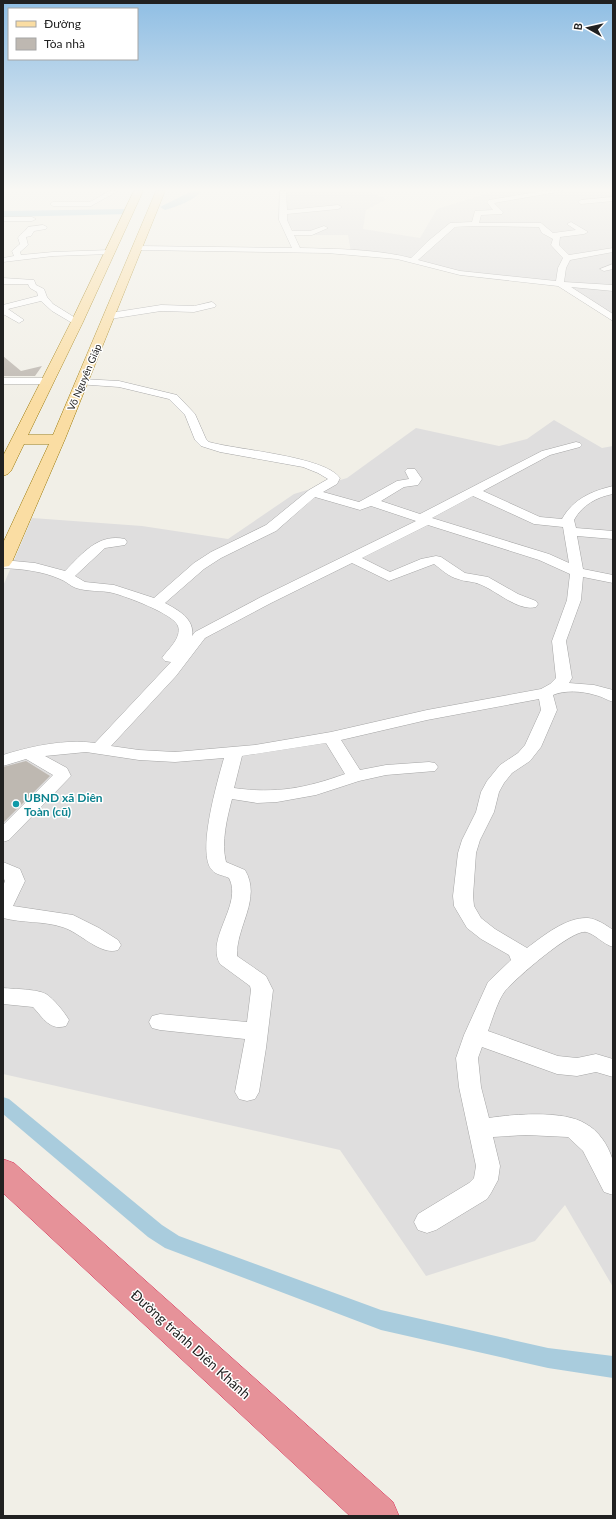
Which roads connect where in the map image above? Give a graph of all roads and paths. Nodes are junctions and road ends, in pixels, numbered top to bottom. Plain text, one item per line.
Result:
1 (105, 262) edge
2 (132, 262) edge
3 (421, 262) edge
4 (565, 262) edge
5 (613, 266) edge
6 (604, 269) dead end
7 (35, 274) dead end
8 (3, 281) edge
9 (16, 281) junction
10 (30, 282) junction
11 (613, 282) edge
12 (560, 284) junction
13 (609, 288) edge
14 (3, 289) edge
15 (119, 293) junction
16 (90, 294) junction
17 (42, 298) junction
18 (212, 305) dead end
19 (3, 308) edge
20 (110, 316) junction
21 (613, 318) edge
22 (19, 320) dead end
23 (77, 322) junction
24 (3, 381) edge
25 (47, 381) junction
26 (81, 382) junction
27 (58, 439) junction
28 (18, 440) junction
29 (576, 445) dead end
30 (3, 471) edge
31 (411, 471) dead end
32 (613, 490) edge
33 (472, 491) junction
34 (313, 493) junction
35 (371, 502) junction
36 (424, 520) junction
37 (569, 527) junction
38 (613, 535) edge
39 (120, 542) dead end
40 (352, 558) junction
41 (3, 563) edge
42 (576, 572) junction
43 (67, 576) junction
44 (613, 579) edge
45 (156, 604) junction
46 (531, 604) dead end
47 (551, 690) junction
48 (610, 692) edge
49 (331, 737) junction
50 (93, 747) junction
51 (234, 753) junction
52 (28, 754) junction
53 (3, 760) edge
54 (430, 767) dead end
55 (355, 776) junction
56 (224, 792) junction
57 (3, 836) edge
58 (3, 868) edge
59 (5, 902) edge
60 (613, 940) edge
61 (111, 945) dead end
62 (522, 962) junction
63 (3, 996) edge
64 (58, 1020) dead end
65 (160, 1022) dead end
66 (257, 1032) junction
67 (475, 1034) junction
68 (613, 1068) edge
69 (247, 1092) dead end
70 (480, 1129) junction
71 (3, 1173) edge
72 (613, 1184) edge
73 (427, 1222) dead end
74 (379, 1516) edge

1 - 16 main road, Võ Nguyên Giáp
2 - 15 main road, Võ Nguyên Giáp
3 - 12 street
4 - 12 street
5 - 6 street
7 - 10 street
8 - 9 street
9 - 10 street
9 - 14 street
10 - 17 street
11 - 13 street
12 - 13 street
12 - 21 street
15 - 16 main road
15 - 20 main road, Võ Nguyên Giáp
16 - 23 main road, Võ Nguyên Giáp
17 - 19 street
17 - 23 street
18 - 20 street
19 - 22 street
20 - 26 main road, Võ Nguyên Giáp
23 - 25 main road, Võ Nguyên Giáp
24 - 25 street
25 - 28 main road, Võ Nguyên Giáp
26 - 27 main road, Võ Nguyên Giáp
26 - 34 street
27 - 28 main road
27 - 41 main road, Võ Nguyên Giáp
28 - 30 main road, Võ Nguyên Giáp
29 - 33 street
31 - 35 street
32 - 37 street
33 - 36 street
33 - 37 street
34 - 35 street
34 - 45 street
35 - 36 street
36 - 40 street
36 - 42 street
37 - 38 street
37 - 42 street
39 - 43 street
40 - 46 street
40 - 50 street
41 - 43 street
42 - 44 street
42 - 47 street
43 - 45 street
45 - 50 street
47 - 48 street
47 - 49 street
47 - 62 street
49 - 51 street
49 - 55 street
50 - 51 street
50 - 52 street
51 - 56 street
52 - 53 street
52 - 57 street
54 - 55 street
55 - 56 street
56 - 66 street
58 - 59 street
59 - 61 street
60 - 62 street
62 - 67 street
63 - 64 street
65 - 66 street
66 - 69 street
67 - 68 street
67 - 70 street
70 - 72 street
70 - 73 street
71 - 74 highway, Đường tránh Diên Khánh

